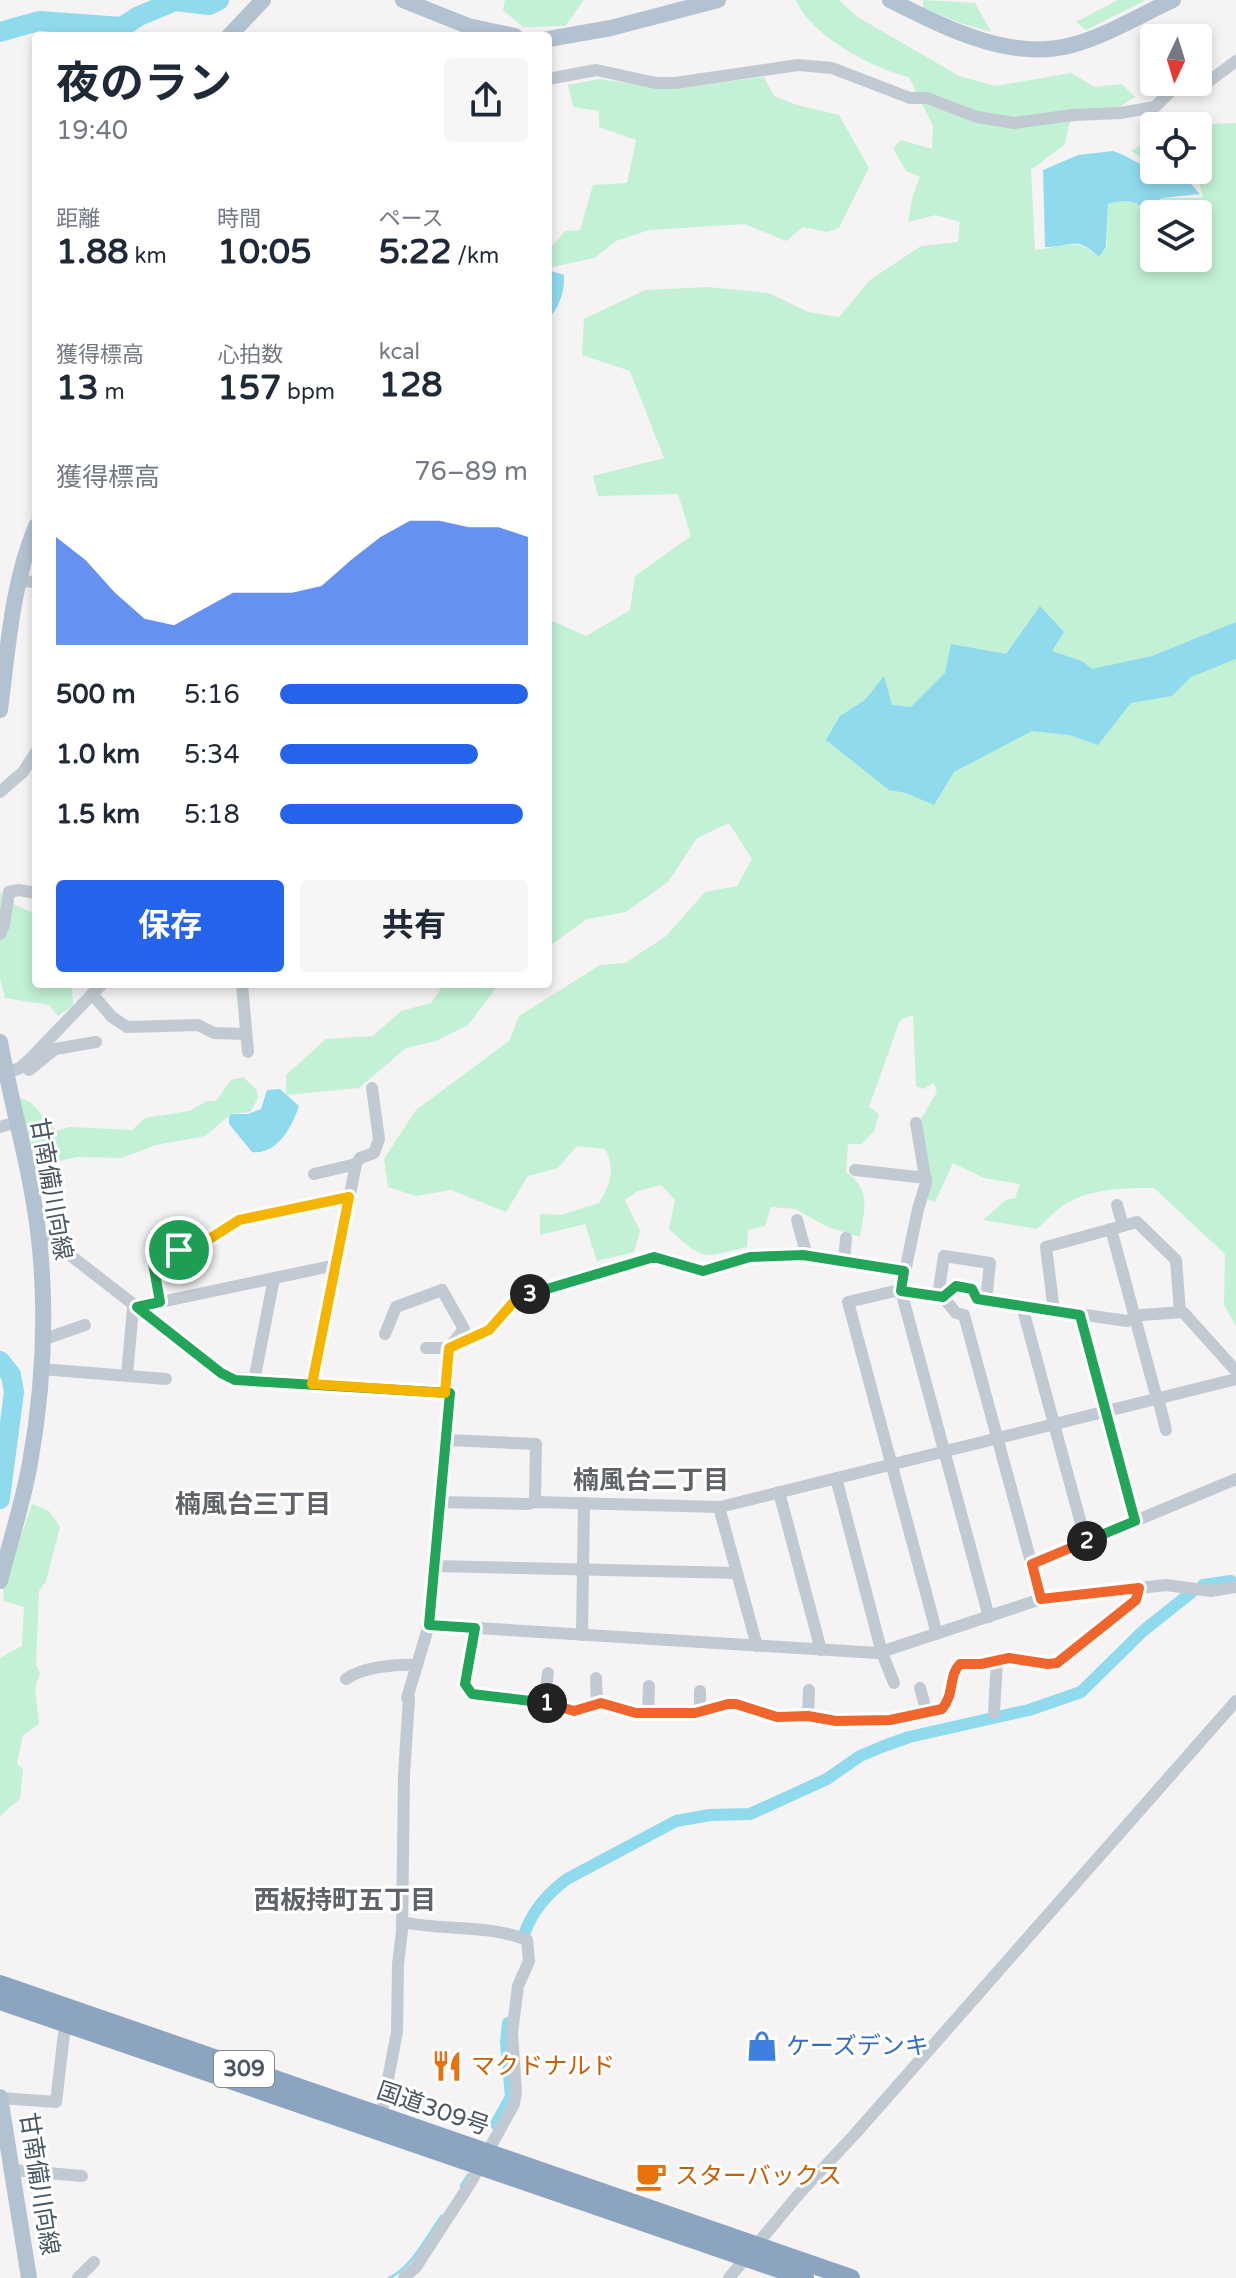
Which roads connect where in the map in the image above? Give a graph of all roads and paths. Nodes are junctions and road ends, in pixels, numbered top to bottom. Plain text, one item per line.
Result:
1 (263, 0) edge
2 (403, 0) edge
3 (718, 0) edge
4 (890, 0) edge
5 (1173, 0) edge
6 (233, 32) edge
7 (498, 32) edge
8 (552, 38) edge
9 (1236, 61) edge
10 (552, 78) edge
11 (32, 537) edge
12 (27, 581) edge
13 (0, 710) edge
14 (32, 758) edge
15 (0, 792) edge
16 (32, 892) edge
17 (0, 934) edge
18 (98, 988) edge
19 (242, 988) edge
20 (92, 994) junction
21 (244, 1034) junction
22 (0, 1042) edge
23 (96, 1042) dead end
24 (248, 1052) dead end
25 (10, 1072) junction
26 (372, 1088) dead end
27 (916, 1123) dead end
28 (8, 1124) edge
29 (356, 1164) junction
30 (855, 1170) dead end
31 (314, 1174) dead end
32 (926, 1178) junction
33 (349, 1197) junction
34 (1117, 1205) dead end
35 (797, 1220) dead end
36 (1117, 1228) junction
37 (39, 1238) junction
38 (846, 1238) dead end
39 (807, 1256) junction
40 (844, 1262) junction
41 (336, 1265) junction
42 (904, 1271) junction
43 (274, 1278) junction
44 (901, 1291) junction
45 (941, 1296) junction
46 (981, 1300) junction
47 (160, 1302) junction
48 (1022, 1306) junction
49 (137, 1307) junction
50 (1054, 1311) junction
51 (1180, 1312) junction
52 (964, 1315) junction
53 (1080, 1315) junction
54 (1135, 1318) junction
55 (85, 1325) dead end
56 (385, 1334) dead end
57 (42, 1340) junction
58 (426, 1348) dead end
59 (449, 1348) junction
60 (41, 1369) junction
61 (1236, 1371) edge
62 (127, 1375) junction
63 (166, 1379) dead end
64 (1236, 1379) edge
65 (254, 1381) junction
66 (312, 1384) junction
67 (445, 1393) junction
68 (1158, 1398) junction
69 (1106, 1411) junction
70 (1054, 1424) junction
71 (1166, 1430) dead end
72 (997, 1438) junction
73 (446, 1440) junction
74 (944, 1451) junction
75 (892, 1464) junction
76 (836, 1478) junction
77 (1236, 1479) edge
78 (779, 1492) junction
79 (440, 1502) junction
80 (535, 1502) junction
81 (584, 1503) junction
82 (719, 1507) junction
83 (1135, 1521) junction
84 (1086, 1542) junction
85 (1032, 1564) junction
86 (434, 1566) junction
87 (582, 1569) junction
88 (1, 1570) edge
89 (737, 1573) junction
90 (1236, 1587) edge
91 (1139, 1588) junction
92 (1041, 1599) junction
93 (989, 1617) junction
94 (429, 1625) junction
95 (475, 1628) junction
96 (937, 1634) junction
97 (582, 1635) junction
98 (757, 1646) junction
99 (821, 1650) junction
100 (882, 1653) junction
101 (997, 1660) junction
102 (417, 1665) junction
103 (548, 1673) dead end
104 (596, 1678) dead end
105 (346, 1679) dead end
106 (894, 1683) dead end
107 (649, 1686) dead end
108 (920, 1688) dead end
109 (809, 1690) dead end
110 (700, 1691) dead end
111 (1236, 1701) edge
112 (544, 1703) junction
113 (597, 1704) junction
114 (857, 1704) dead end
115 (700, 1712) junction
116 (648, 1713) junction
117 (927, 1713) junction
118 (994, 1713) dead end
119 (808, 1716) junction
120 (857, 1719) junction
121 (402, 1922) junction
122 (0, 1984) edge
123 (0, 2001) edge
124 (64, 2034) dead end
125 (0, 2098) edge
126 (381, 2116) junction
127 (488, 2161) junction
128 (13, 2170) junction
129 (82, 2176) dead end
130 (753, 2252) junction
131 (94, 2262) dead end
132 (29, 2278) edge
133 (78, 2278) edge
134 (404, 2278) edge
135 (729, 2278) edge
136 (805, 2278) edge
137 (851, 2278) edge

1 - 6 main road
2 - 7 main road
3 - 8 main road
4 - 5 main road
9 - 10 street
11 - 12 main road
12 - 13 main road
14 - 15 street
16 - 17 street
18 - 20 street
19 - 21 street
20 - 21 street
20 - 25 street
21 - 24 street
22 - 25 main road, 甘南備川向線
23 - 25 street
25 - 28 main road, 甘南備川向線
26 - 29 street
27 - 32 street
28 - 37 main road, 甘南備川向線
29 - 31 street
29 - 33 street
30 - 32 street
32 - 42 street
33 - 41 street
33 - 47 street
34 - 36 street
35 - 39 street
36 - 50 street
36 - 51 street
36 - 54 street
37 - 49 street
37 - 57 main road, 甘南備川向線
38 - 40 street
39 - 40 street
39 - 59 street
40 - 42 street
41 - 43 street
41 - 66 street
42 - 44 street
43 - 47 street
43 - 65 street
44 - 45 street
44 - 74 street
44 - 75 street
45 - 46 street
45 - 46 street
45 - 52 street
46 - 48 street
46 - 52 street
47 - 49 street
48 - 50 street
48 - 70 street
49 - 62 street
49 - 65 street
50 - 53 street
51 - 54 street
51 - 61 street
52 - 72 street
53 - 54 street
53 - 69 street
54 - 68 street
55 - 57 street
56 - 59 street
57 - 60 main road, 甘南備川向線
58 - 59 street
59 - 67 street
60 - 62 street
60 - 88 main road, 甘南備川向線
62 - 63 street
64 - 68 street
65 - 66 street
66 - 67 street
67 - 73 street
68 - 69 street
68 - 71 street
69 - 70 street
69 - 83 street
70 - 72 street
70 - 84 street
72 - 74 street
72 - 85 street
73 - 79 street
73 - 80 street
74 - 75 street
74 - 93 street
75 - 76 street
75 - 96 street
76 - 78 street
76 - 100 street
77 - 83 street
78 - 82 street
78 - 99 street
79 - 80 street
79 - 86 street
80 - 81 street
81 - 82 street
81 - 87 street
82 - 89 street
83 - 84 street
84 - 85 street
85 - 92 street
86 - 87 street
86 - 94 street
87 - 89 street
87 - 97 street
89 - 98 street
90 - 91 street
91 - 92 street
91 - 101 street
92 - 93 street
93 - 96 street
94 - 95 street
94 - 102 street
95 - 97 street
95 - 112 street
96 - 100 street
97 - 98 street
98 - 99 street
99 - 100 street
100 - 106 street
101 - 117 street
101 - 118 street
102 - 105 street
102 - 121 street
103 - 112 street
104 - 113 street
107 - 116 street
108 - 117 street
109 - 119 street
110 - 115 street
111 - 130 street
112 - 113 street
113 - 116 street
114 - 120 street
115 - 116 street
115 - 119 street
117 - 120 street
119 - 120 street
121 - 126 street
121 - 127 street
122 - 126 highway, 国道309号 / 309
123 - 127 highway, 国道309号 / 309
124 - 125 street
125 - 128 main road, 甘南備川向線
126 - 127 highway, 国道309号 / 309
127 - 130 highway, 国道309号 / 309
127 - 134 street
128 - 129 street
128 - 132 main road, 甘南備川向線
130 - 135 street
130 - 136 highway, 国道309号 / 309
130 - 137 highway, 国道309号 / 309
131 - 133 street

